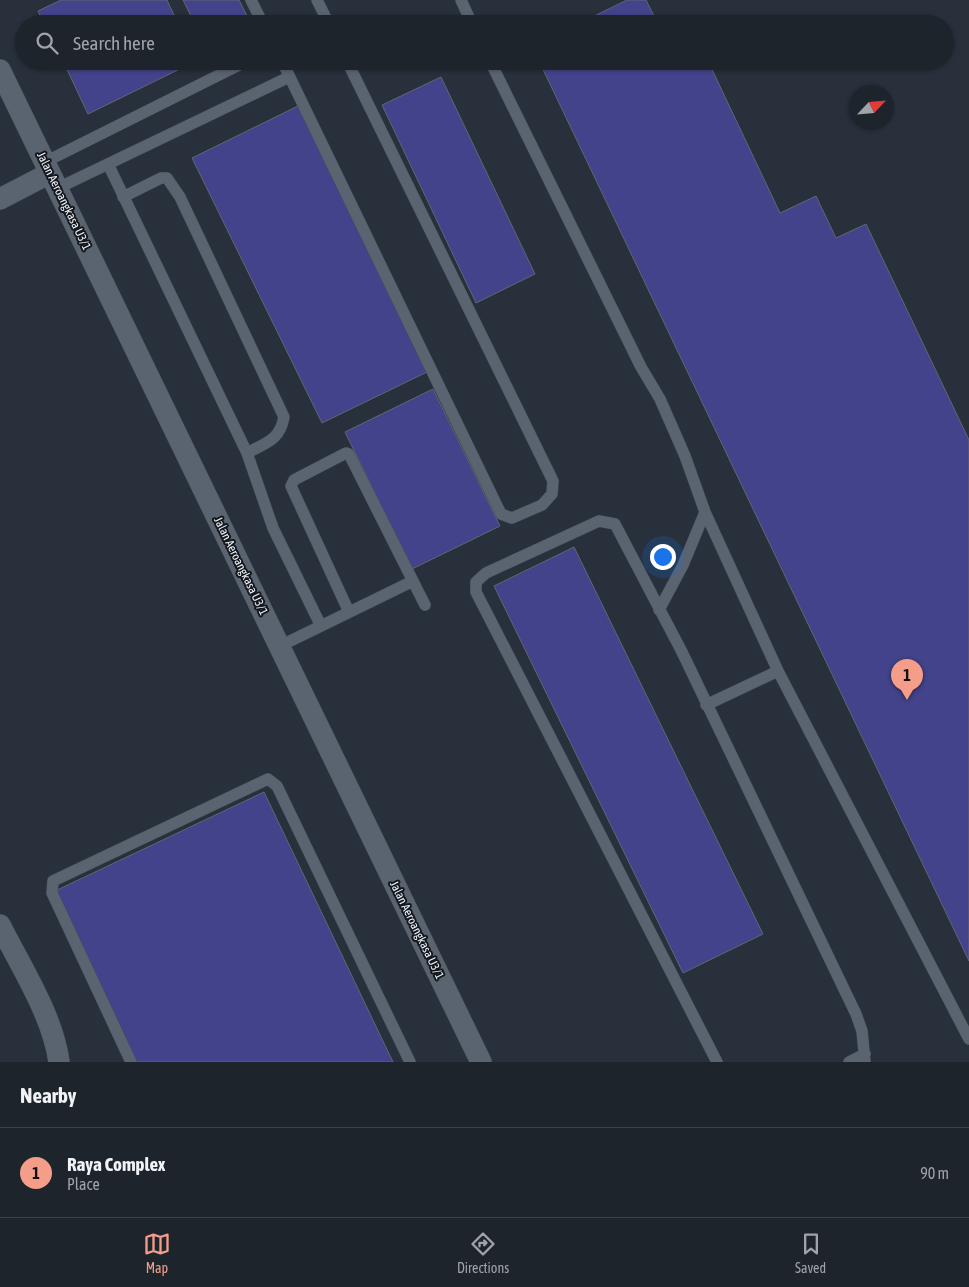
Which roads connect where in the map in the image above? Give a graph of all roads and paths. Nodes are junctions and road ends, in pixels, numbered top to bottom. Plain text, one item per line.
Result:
1 (251, 0) edge
2 (318, 0) edge
3 (461, 0) edge
4 (258, 15) edge
5 (325, 15) edge
6 (468, 15) edge
7 (0, 70) edge
8 (231, 70) edge
9 (286, 70) edge
10 (352, 70) edge
11 (494, 70) edge
12 (289, 77) junction
13 (108, 164) junction
14 (51, 174) junction
15 (123, 196) junction
16 (0, 199) edge
17 (248, 453) junction
18 (705, 512) junction
19 (413, 581) junction
20 (425, 605) dead end
21 (659, 610) junction
22 (349, 612) junction
23 (321, 626) junction
24 (280, 646) junction
25 (778, 671) junction
26 (706, 705) junction
27 (0, 926) edge
28 (969, 1039) edge
29 (865, 1058) edge
30 (59, 1062) edge
31 (131, 1062) edge
32 (410, 1062) edge
33 (481, 1062) edge
34 (717, 1062) edge
35 (849, 1062) edge

1 - 4 lane
2 - 5 lane
3 - 6 lane
7 - 14 street, Jalan Aeroangkasa U3/1
8 - 14 lane
9 - 12 lane
10 - 12 lane
11 - 18 lane
12 - 13 lane
13 - 14 lane
13 - 15 lane
14 - 16 street
14 - 24 street, Jalan Aeroangkasa U3/1
15 - 17 lane
15 - 17 lane
17 - 23 lane
18 - 21 lane
18 - 25 lane
19 - 20 lane
19 - 22 lane
19 - 22 lane
21 - 26 lane
21 - 34 lane
22 - 23 lane
23 - 24 lane
24 - 33 street, Jalan Aeroangkasa U3/1
25 - 26 lane
25 - 28 lane
26 - 29 lane
27 - 30 street
29 - 35 lane
31 - 32 lane

